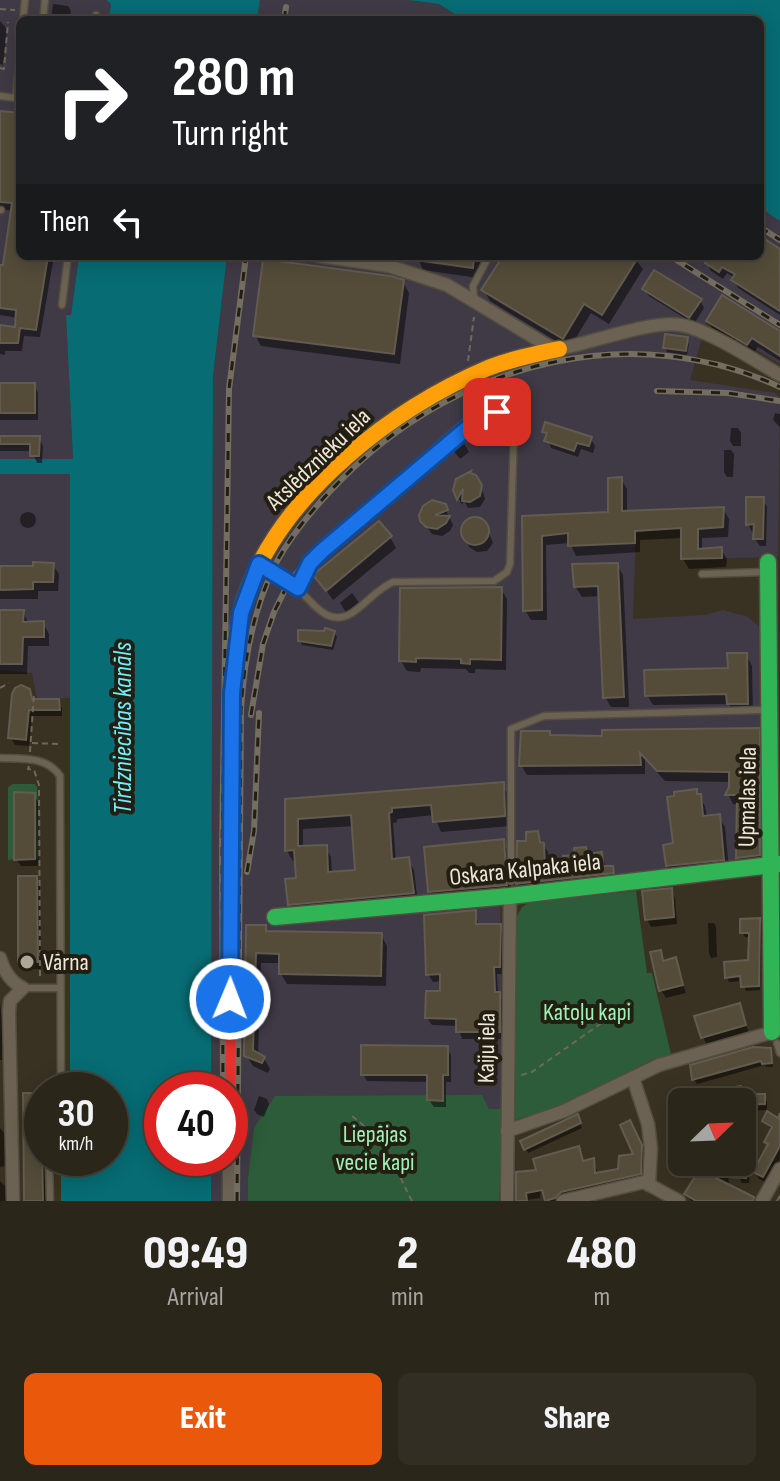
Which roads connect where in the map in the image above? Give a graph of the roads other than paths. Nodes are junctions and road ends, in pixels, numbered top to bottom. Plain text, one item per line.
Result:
1 (68, 260) edge
2 (347, 260) edge
3 (487, 260) edge
4 (474, 299) junction
5 (62, 305) dead end
6 (559, 349) junction
7 (780, 375) edge
8 (259, 564) junction
9 (768, 567) joint
10 (702, 574) dead end
11 (298, 588) junction
12 (771, 710) edge
13 (0, 758) edge
14 (775, 865) edge
15 (510, 888) junction
16 (275, 917) dead end
17 (0, 958) edge
18 (23, 988) junction
19 (60, 988) junction
20 (776, 1035) edge
21 (780, 1053) edge
22 (61, 1072) edge
23 (230, 1072) edge
24 (633, 1078) junction
25 (6, 1089) edge
26 (507, 1131) junction
27 (6, 1167) edge
28 (780, 1169) edge
29 (49, 1176) edge
30 (229, 1176) edge
31 (649, 1185) junction
32 (13, 1201) edge
33 (50, 1201) edge
34 (229, 1201) edge
35 (507, 1201) edge
36 (563, 1201) edge
37 (679, 1201) edge
38 (762, 1201) edge

1 - 5 lane
2 - 4 street
3 - 4 lane
4 - 6 street
6 - 7 street, Atslēdznieku iela
6 - 8 street, Atslēdznieku iela
8 - 11 lane
8 - 23 street, Atslēdznieku iela
9 - 10 lane
9 - 12 street, Upmalas iela
11 - 11 lane
12 - 14 street, Upmalas iela
12 - 15 lane
13 - 19 lane
14 - 15 street, Oskara Kalpaka iela
14 - 20 street, Upmalas iela
15 - 16 street, Oskara Kalpaka iela
15 - 26 street, Kaiju iela
17 - 18 street
18 - 19 lane
18 - 25 street
19 - 22 lane
20 - 21 lane
20 - 24 street
24 - 26 street
24 - 31 street
25 - 27 street
26 - 35 street, Kaiju iela
27 - 32 street
28 - 38 street
29 - 33 lane
30 - 34 street
31 - 36 street
31 - 37 street

